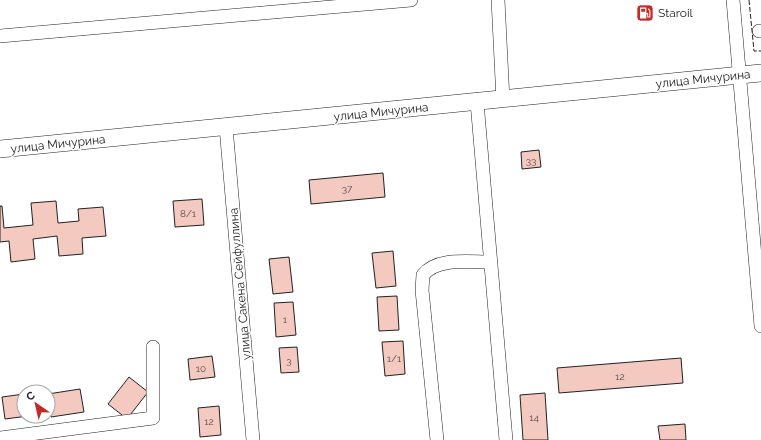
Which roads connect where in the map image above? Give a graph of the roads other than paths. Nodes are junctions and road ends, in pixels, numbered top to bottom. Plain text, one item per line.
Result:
1 (411, 0) edge
2 (498, 0) edge
3 (733, 0) edge
4 (0, 36) edge
5 (761, 73) edge
6 (738, 76) junction
7 (503, 100) junction
8 (477, 102) junction
9 (226, 127) junction
10 (0, 149) edge
11 (490, 262) junction
12 (761, 326) edge
13 (154, 347) dead end
14 (0, 438) edge
15 (253, 440) edge
16 (437, 440) edge
17 (506, 440) edge

1 - 4 street
2 - 7 street
3 - 6 street
5 - 6 main road, улица Мичурина
6 - 7 main road, улица Мичурина
6 - 12 street
7 - 8 main road, улица Мичурина
8 - 9 main road, улица Мичурина
8 - 11 street
9 - 10 main road, улица Мичурина
9 - 15 street, улица Сакена Сейфуллина
11 - 16 street
11 - 17 street
13 - 14 street

